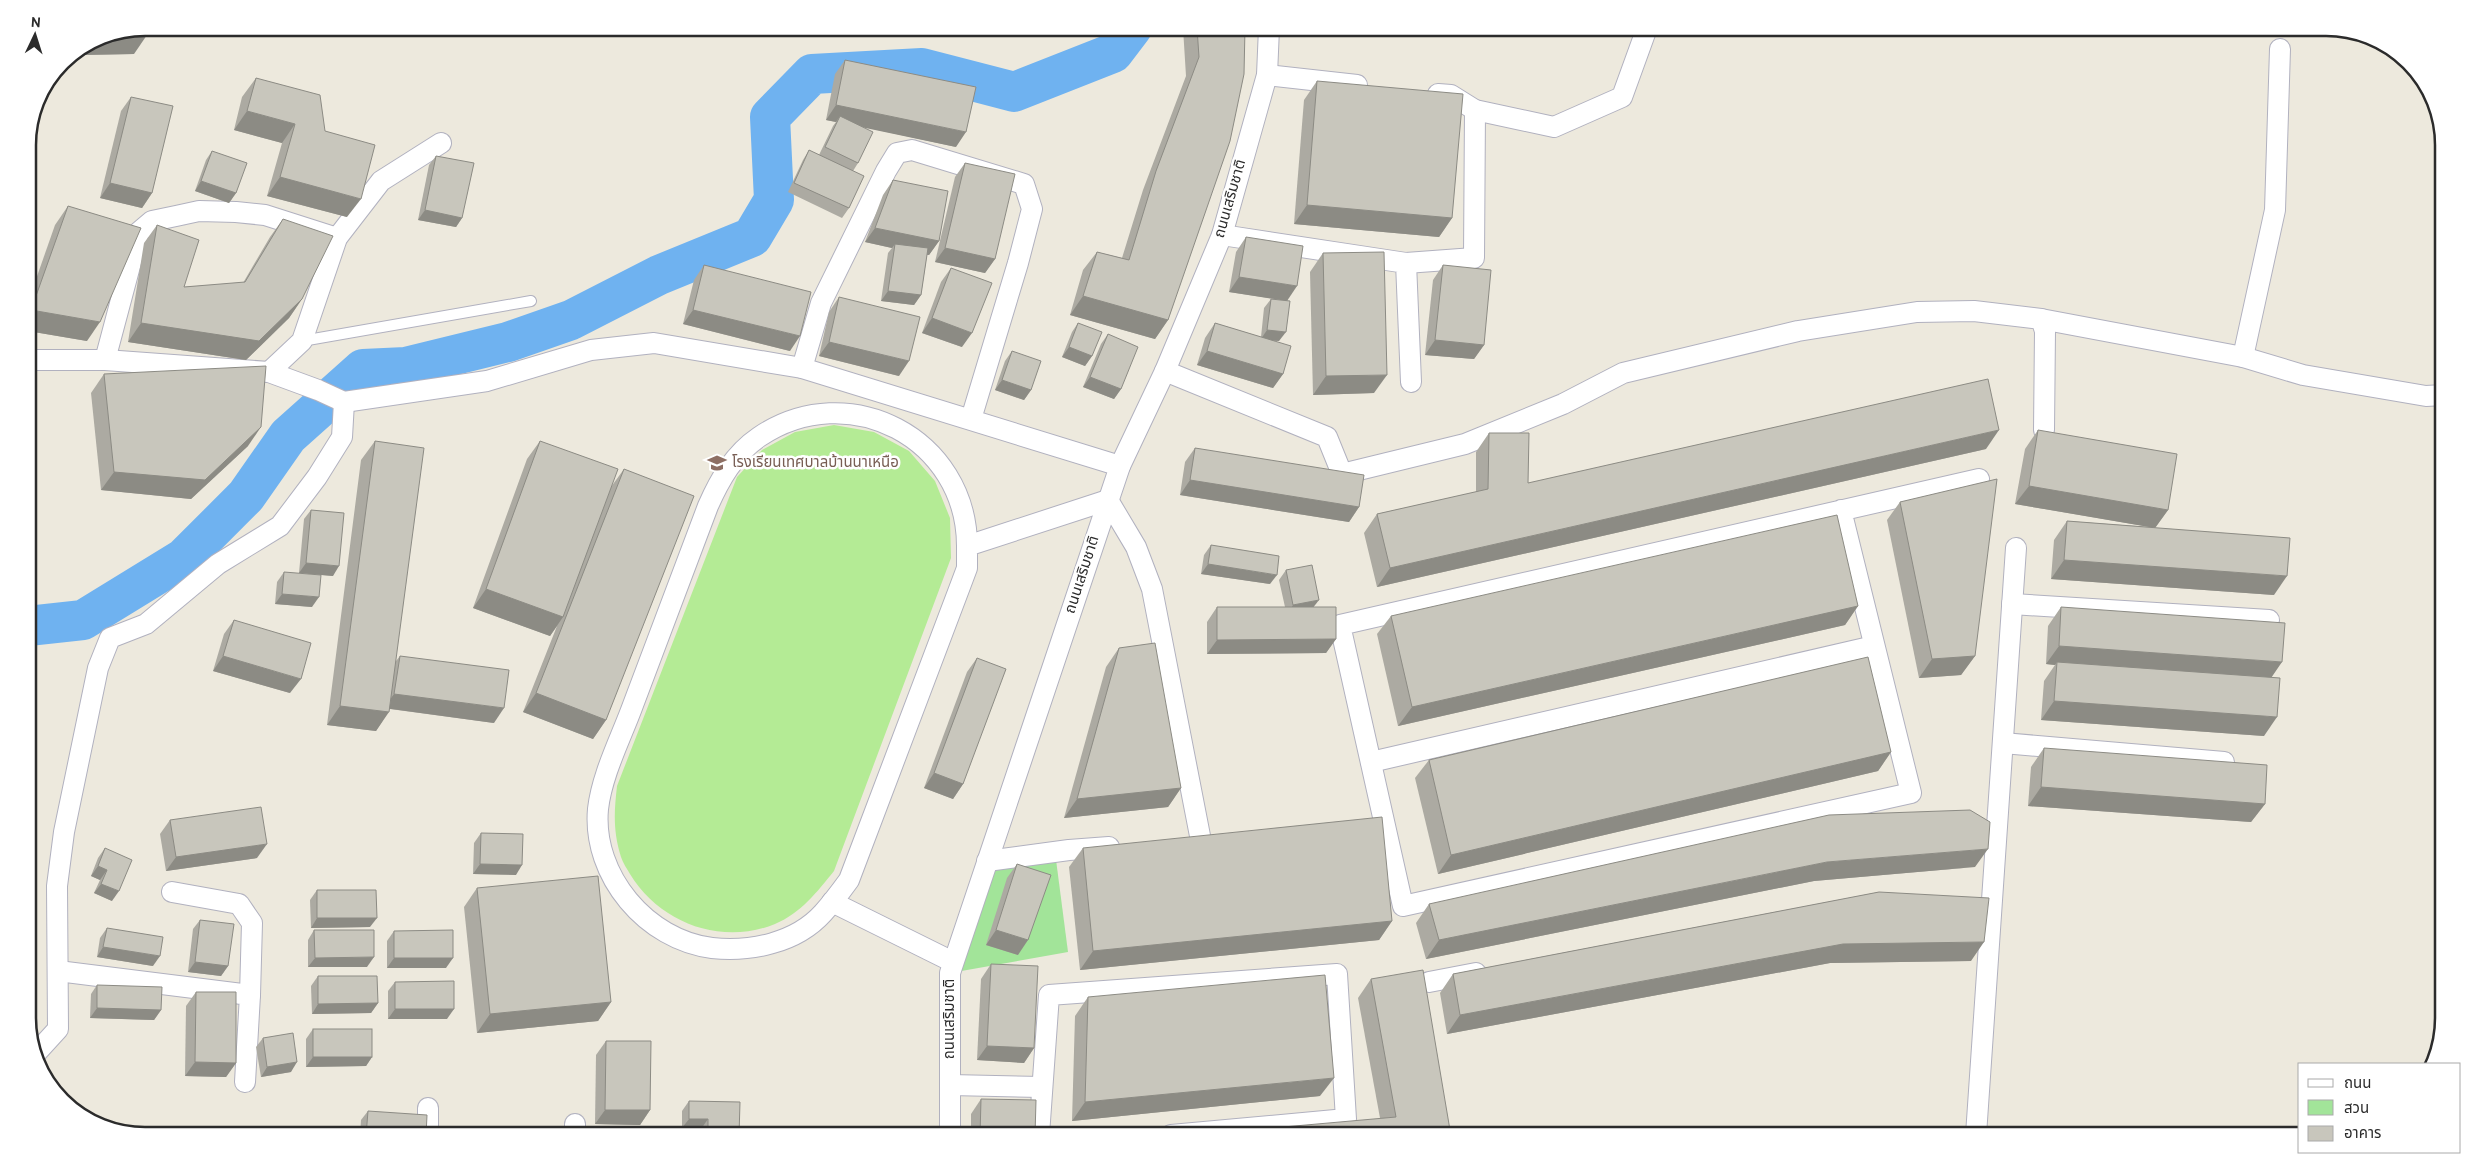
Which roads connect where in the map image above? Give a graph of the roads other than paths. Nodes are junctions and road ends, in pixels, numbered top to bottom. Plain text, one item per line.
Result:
1 (1269, 36) edge
2 (1644, 36) edge
3 (2280, 49) dead end
4 (1267, 76) junction
5 (1373, 87) edge
6 (1422, 92) edge
7 (1475, 110) junction
8 (440, 143) dead end
9 (1222, 235) junction
10 (337, 238) junction
11 (1406, 264) junction
12 (531, 301) dead end
13 (2041, 319) junction
14 (302, 341) junction
15 (2243, 357) junction
16 (36, 360) edge
17 (105, 360) junction
18 (802, 368) junction
19 (1165, 371) junction
20 (269, 372) junction
21 (1411, 382) dead end
22 (2435, 395) edge
23 (343, 402) junction
24 (971, 419) junction
25 (2044, 430) edge
26 (1120, 466) junction
27 (1979, 479) dead end
28 (1108, 500) junction
29 (1841, 510) junction
30 (967, 546) junction
31 (2016, 548) dead end
32 (2012, 604) junction
33 (2269, 620) edge
34 (1874, 646) junction
35 (2002, 743) junction
36 (1371, 762) junction
37 (2238, 763) edge
38 (1201, 840) edge
39 (1125, 846) edge
40 (987, 861) junction
41 (172, 892) dead end
42 (832, 902) junction
43 (1972, 902) edge
44 (1992, 904) junction
45 (954, 962) junction
46 (1498, 969) edge
47 (58, 971) junction
48 (1429, 982) dead end
49 (250, 995) junction
50 (41, 1048) edge
51 (245, 1082) dead end
52 (950, 1085) junction
53 (1041, 1087) junction
54 (428, 1108) dead end
55 (428, 1127) edge
56 (950, 1127) edge
57 (1039, 1127) edge
58 (1264, 1127) edge
59 (1977, 1127) edge

1 - 4 street, ถนนเสริมชาติ
2 - 7 street
3 - 15 street
4 - 5 street
4 - 9 street, ถนนเสริมชาติ
6 - 7 street
7 - 11 street
8 - 10 street
9 - 11 street
9 - 19 street, ถนนเสริมชาติ
10 - 14 street
10 - 17 street
11 - 21 street
12 - 14 lane
13 - 15 street
13 - 19 street
13 - 25 street
14 - 20 street
15 - 22 street
16 - 17 street
17 - 20 street
18 - 23 street
18 - 24 street
18 - 24 street
19 - 26 street, ถนนเสริมชาติ
20 - 23 street
23 - 47 street
24 - 26 street
26 - 28 street, ถนนเสริมชาติ
27 - 29 street
28 - 30 street
28 - 38 street
28 - 40 street, ถนนเสริมชาติ
29 - 34 street
29 - 36 street
30 - 42 street
30 - 42 street
31 - 32 street
32 - 33 street
32 - 35 street
34 - 36 street
34 - 36 street
35 - 37 street
35 - 44 street
39 - 40 street
40 - 45 street, ถนนเสริมชาติ
41 - 49 street
42 - 45 street
43 - 44 street
44 - 59 street
45 - 52 street, ถนนเสริมชาติ
46 - 48 street
47 - 49 street
47 - 50 street
49 - 51 street
52 - 53 street
52 - 56 street, ถนนเสริมชาติ
53 - 57 street
53 - 58 street
54 - 55 street

